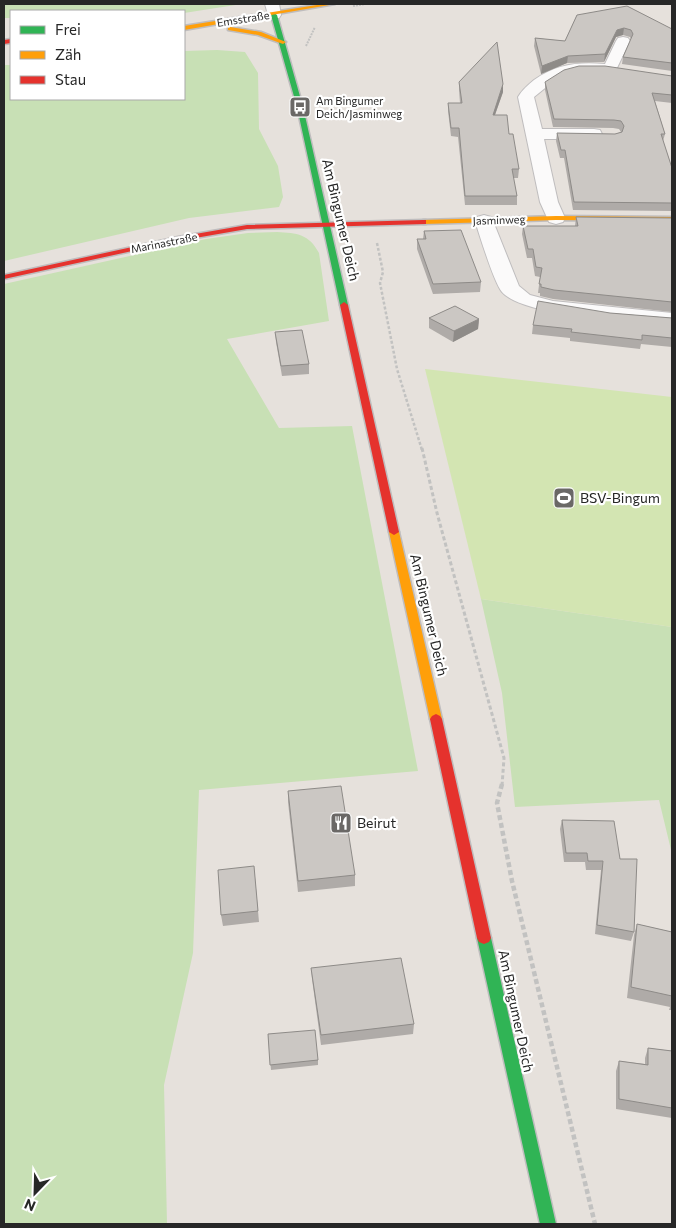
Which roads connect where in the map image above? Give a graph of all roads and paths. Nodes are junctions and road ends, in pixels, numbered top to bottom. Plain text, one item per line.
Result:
1 (332, 4) edge
2 (273, 9) edge
3 (199, 26) junction
4 (185, 28) edge
5 (623, 41) edge
6 (283, 42) junction
7 (610, 69) junction
8 (629, 72) edge
9 (535, 134) junction
10 (613, 135) edge
11 (556, 218) junction
12 (672, 219) edge
13 (484, 221) junction
14 (356, 223) junction
15 (326, 224) junction
16 (4, 277) edge
17 (672, 319) edge
18 (548, 1224) edge
19 (595, 1224) edge

1 - 2 main road, Emsstraße
2 - 3 main road, Emsstraße
2 - 6 main road, Am Bingumer Deich
3 - 4 main road, Emsstraße
3 - 6 main road
5 - 7 street
6 - 15 main road, Am Bingumer Deich
7 - 8 street
7 - 9 street
9 - 10 street
9 - 11 street
11 - 12 main road, Jasminweg
11 - 13 main road, Jasminweg
13 - 14 main road, Jasminweg
13 - 17 street
14 - 15 main road, Jasminweg
14 - 19 path
15 - 16 main road, Marinastraße
15 - 18 main road, Am Bingumer Deich

